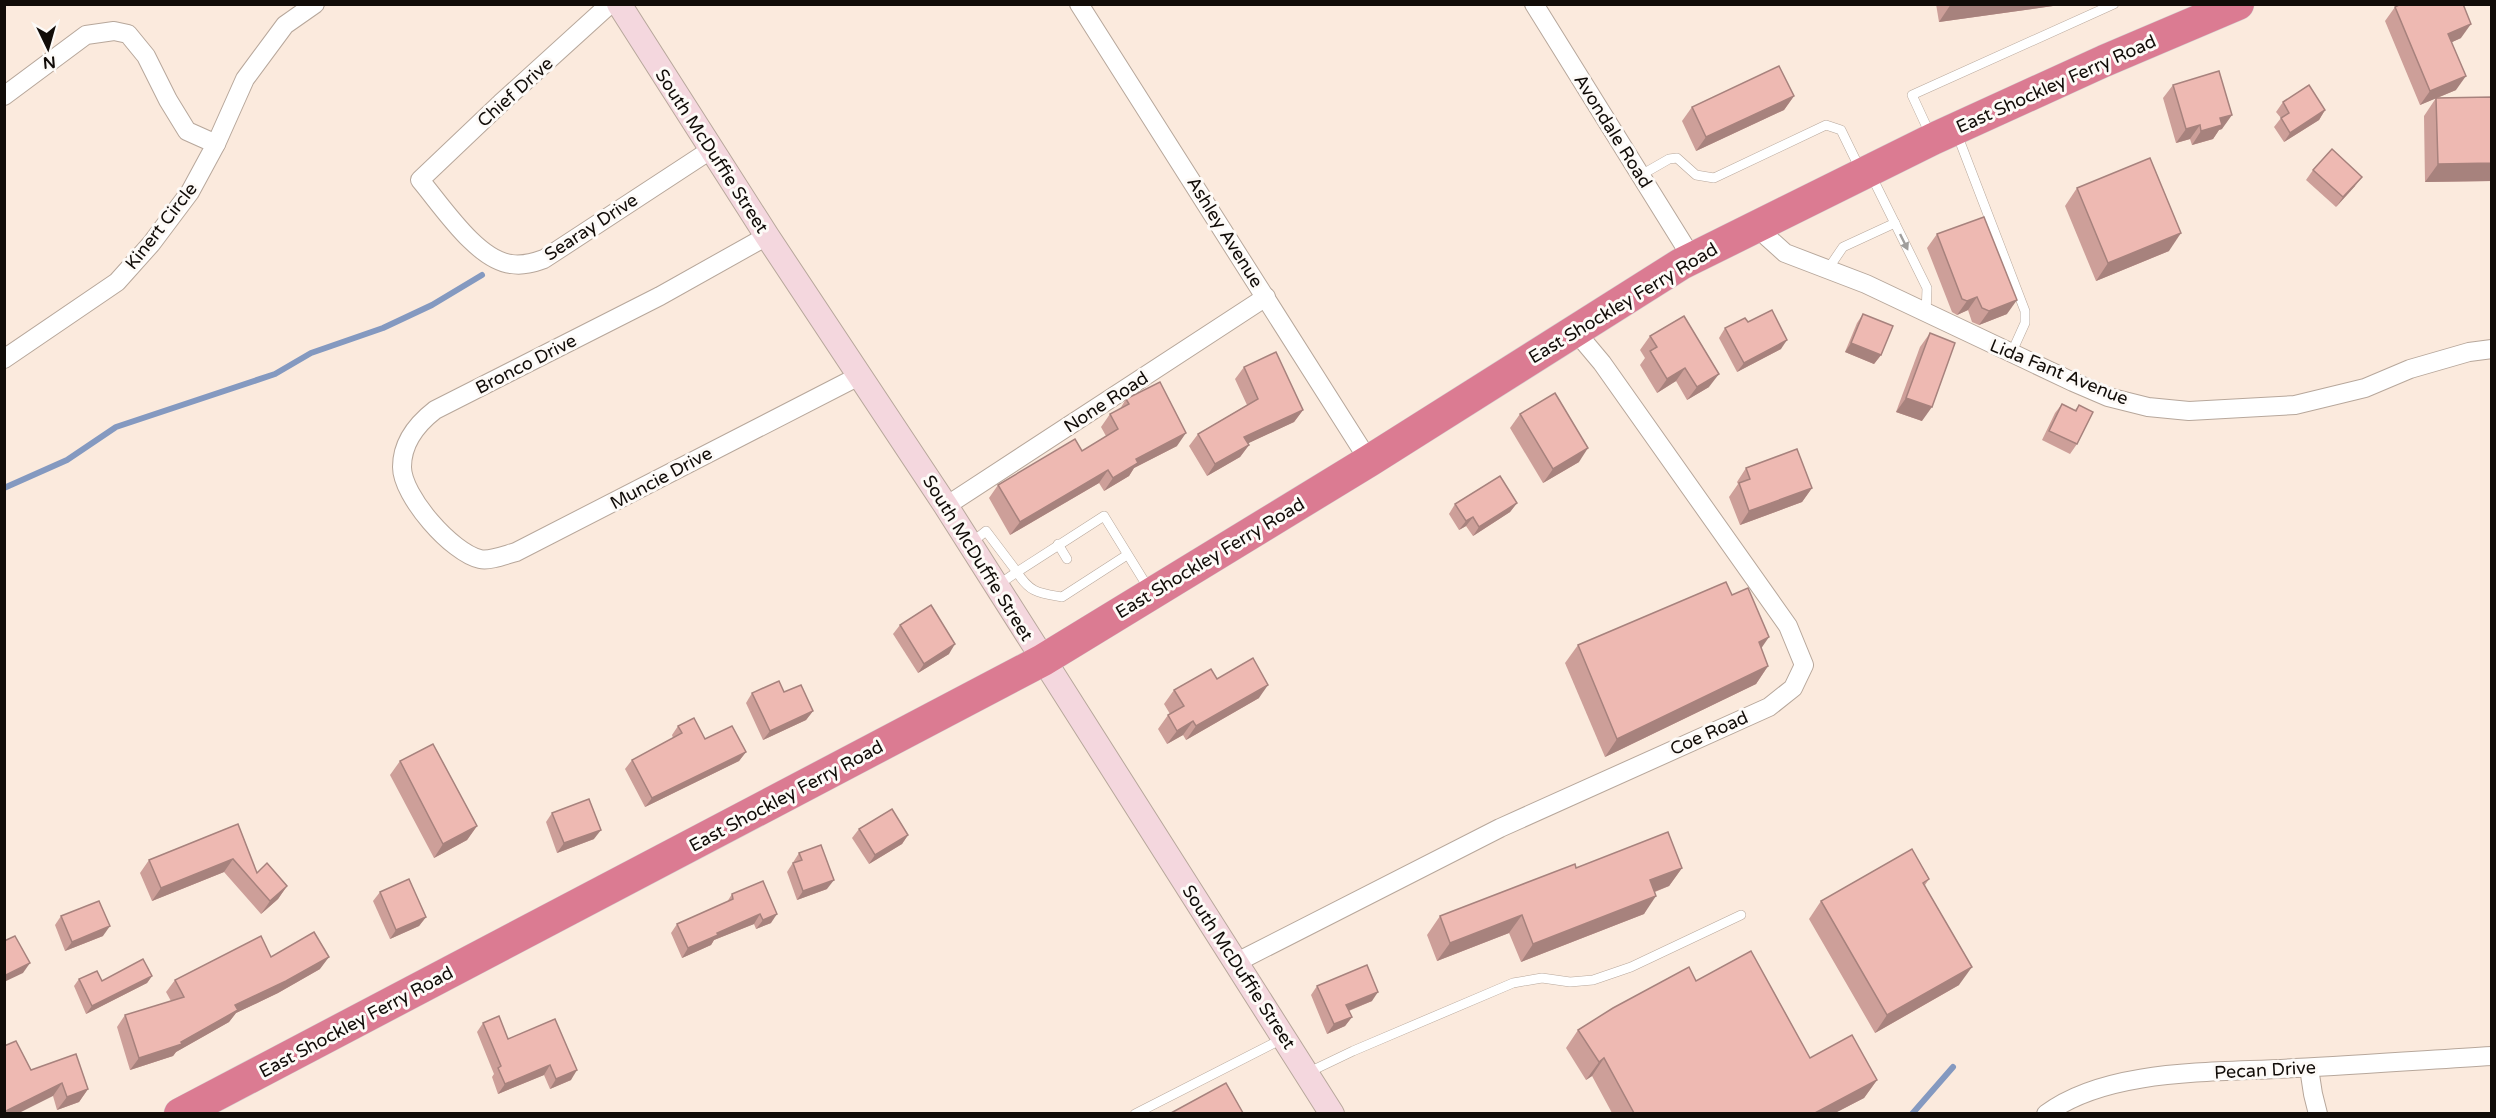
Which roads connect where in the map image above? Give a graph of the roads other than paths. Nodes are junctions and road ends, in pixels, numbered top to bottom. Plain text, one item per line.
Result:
1 (315, 4) edge
2 (610, 4) edge
3 (619, 4) edge
4 (1079, 4) edge
5 (1534, 4) edge
6 (2114, 4) edge
7 (2238, 4) edge
8 (4, 96) edge
9 (1944, 134) junction
10 (216, 144) junction
11 (712, 149) junction
12 (1866, 172) junction
13 (1641, 175) junction
14 (420, 180) joint
15 (1895, 223) junction
16 (1755, 226) junction
17 (767, 236) junction
18 (1692, 258) junction
19 (1828, 269) junction
20 (1266, 297) junction
21 (1926, 314) junction
22 (1576, 332) junction
23 (2492, 349) edge
24 (2011, 354) junction
25 (4, 359) edge
26 (860, 376) junction
27 (1369, 461) junction
28 (946, 506) junction
29 (970, 544) junction
30 (1058, 544) junction
31 (459, 550) joint
32 (1128, 555) junction
33 (1067, 559) dead end
34 (1017, 572) junction
35 (996, 587) junction
36 (1151, 594) junction
37 (1043, 660) junction
38 (1740, 915) dead end
39 (1235, 963) junction
40 (1284, 1038) junction
41 (2492, 1056) edge
42 (2309, 1068) junction
43 (1307, 1073) junction
44 (180, 1113) edge
45 (1136, 1113) edge
46 (1332, 1113) edge
47 (2046, 1113) edge
48 (2318, 1113) edge

1 - 10 street, Kinert Circle
2 - 14 street, Chief Drive
3 - 11 street, South McDuffie Street
4 - 20 street, Ashley Avenue
5 - 13 street, Avondale Road
6 - 9 lane
7 - 9 highway, East Shockley Ferry Road
8 - 10 street
9 - 12 highway, East Shockley Ferry Road
9 - 24 lane
10 - 25 street, Kinert Circle
11 - 14 street, Searay Drive
11 - 17 street, South McDuffie Street
12 - 13 lane
12 - 15 lane
12 - 16 highway, East Shockley Ferry Road
13 - 18 street, Avondale Road
15 - 19 lane
15 -> 21 lane
16 - 18 highway, East Shockley Ferry Road
16 - 19 street, Lida Fant Avenue
17 - 26 street, South McDuffie Street
17 - 31 street, Bronco Drive
18 - 22 highway, East Shockley Ferry Road
19 - 21 street, Lida Fant Avenue
20 - 27 street, Ashley Avenue
20 - 28 street, None Road
21 - 24 street, Lida Fant Avenue
22 - 27 highway, East Shockley Ferry Road
22 - 39 street, Coe Road
23 - 24 street, Lida Fant Avenue
26 - 28 street, South McDuffie Street
26 - 31 street, Muncie Drive
27 - 36 highway, East Shockley Ferry Road
28 - 29 street, South McDuffie Street
29 - 34 lane
29 - 35 street, South McDuffie Street
30 - 32 lane
30 - 33 lane
30 - 34 lane
32 - 34 lane
32 - 36 lane
34 - 35 lane
35 - 37 street, South McDuffie Street
36 - 37 highway, East Shockley Ferry Road
37 - 39 street, South McDuffie Street
37 - 44 highway, East Shockley Ferry Road
38 - 43 lane
39 - 40 street, South McDuffie Street
40 - 43 street, South McDuffie Street
40 - 45 lane
41 - 42 street, Pecan Drive
42 - 47 street, Pecan Drive
42 - 48 street
43 - 46 street, South McDuffie Street

